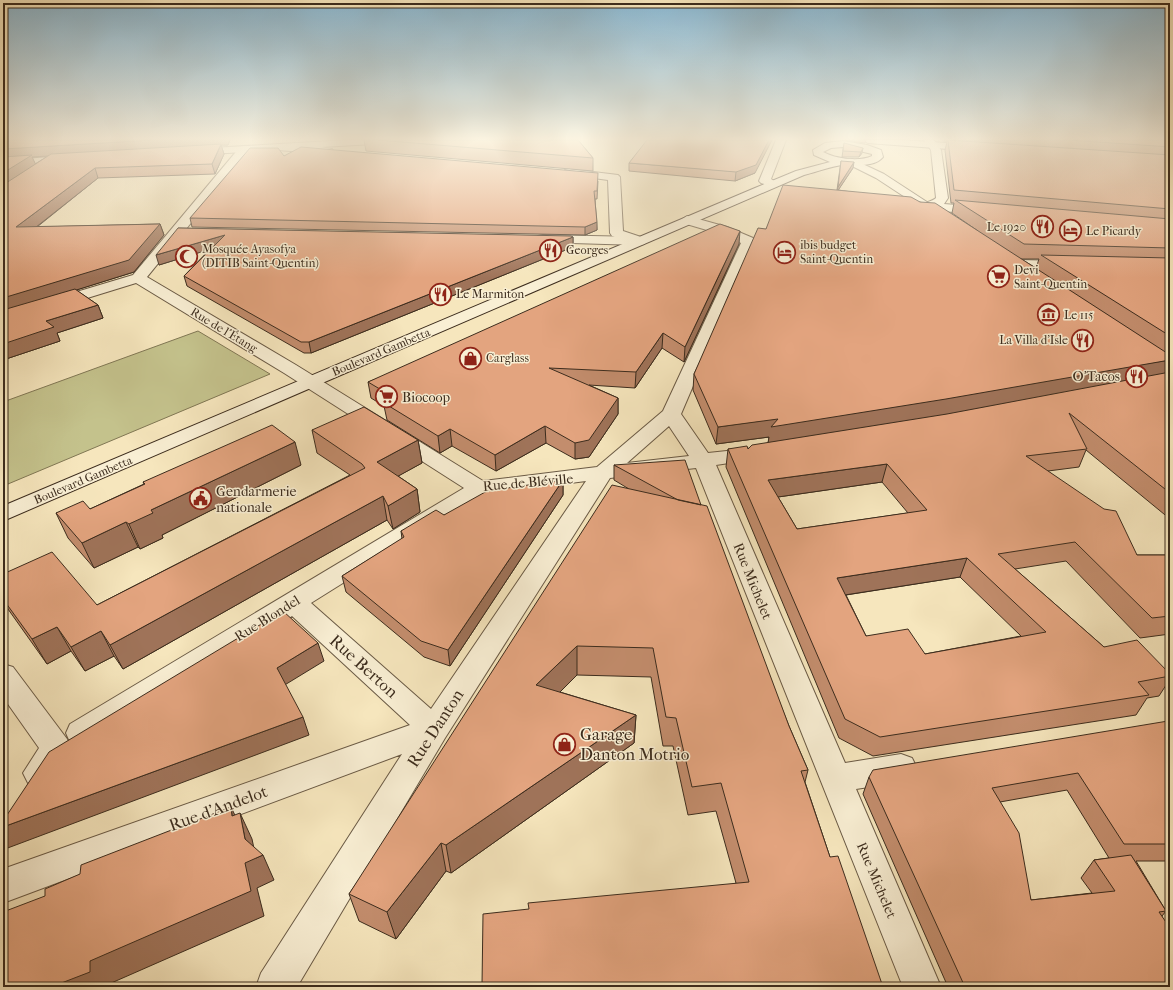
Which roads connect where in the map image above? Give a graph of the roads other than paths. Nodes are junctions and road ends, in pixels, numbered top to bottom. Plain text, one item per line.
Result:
1 (214, 186) edge
2 (614, 186) edge
3 (896, 186) edge
4 (941, 186) edge
5 (766, 187) edge
6 (928, 206) junction
7 (993, 212) edge
8 (687, 220) junction
9 (958, 226) edge
10 (175, 232) junction
11 (191, 232) edge
12 (533, 239) edge
13 (639, 241) junction
14 (1083, 266) edge
15 (1036, 277) edge
16 (138, 278) junction
17 (3, 319) edge
18 (310, 382) junction
19 (671, 414) junction
20 (769, 452) edge
21 (704, 462) junction
22 (602, 474) junction
23 (479, 488) junction
24 (9, 509) edge
25 (293, 602) junction
26 (3, 675) edge
27 (434, 729) junction
28 (56, 748) junction
29 (926, 764) edge
30 (835, 778) junction
31 (25, 794) edge
32 (3, 886) edge
33 (275, 987) edge
34 (922, 987) edge

1 - 10 street
2 - 13 street
3 - 6 street
4 - 6 street
5 - 8 street, Boulevard Gambetta
6 - 7 street
6 - 9 street
8 - 13 street, Boulevard Gambetta
8 - 19 street
10 - 11 street
10 - 16 street
12 - 13 street
13 - 18 street, Boulevard Gambetta
14 - 15 street
16 - 17 street
16 - 18 street, Rue de l'Étang
18 - 23 street, Rue de Bléville
18 - 24 street, Boulevard Gambetta
19 - 21 street, Rue Michelet
19 - 22 street, Rue Danton
20 - 21 street, Rue de Bléville
21 - 22 street, Rue de Bléville
21 - 30 street, Rue Michelet
22 - 23 street, Rue de Bléville
22 - 27 street, Rue Danton
23 - 25 street, Rue Blondel
25 - 27 street, Rue Berton
25 - 28 street, Rue Blondel
26 - 28 street
27 - 32 street, Rue d'Andelot
27 - 33 street, Rue Danton
28 - 31 street
29 - 30 street
30 - 34 street, Rue Michelet

